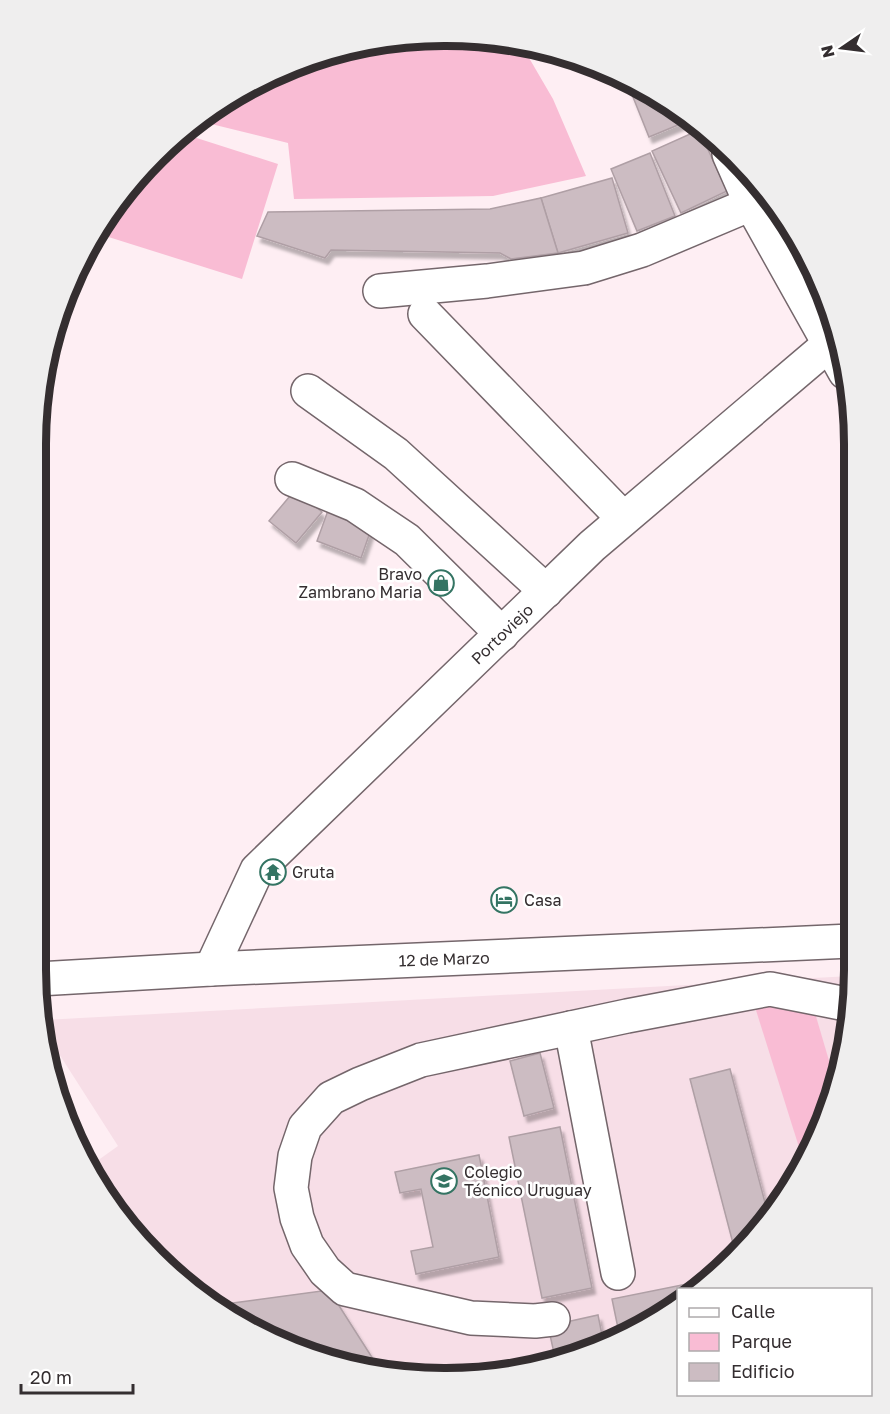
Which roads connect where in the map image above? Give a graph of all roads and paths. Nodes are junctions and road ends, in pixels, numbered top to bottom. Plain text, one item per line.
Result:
1 (738, 175) edge
2 (751, 204) junction
3 (380, 291) dead end
4 (425, 314) dead end
5 (824, 324) edge
6 (830, 343) edge
7 (308, 391) dead end
8 (292, 479) dead end
9 (623, 518) junction
10 (546, 591) junction
11 (502, 634) junction
12 (844, 941) edge
13 (211, 969) junction
14 (46, 979) edge
15 (842, 1003) edge
16 (571, 1028) junction
17 (618, 1273) dead end
18 (553, 1319) dead end

1 - 2 street
2 - 3 street
2 - 5 street
4 - 9 street
6 - 9 street, Portoviejo
7 - 10 street
8 - 11 street
9 - 10 street, Portoviejo
10 - 11 street, Portoviejo
11 - 13 street, Portoviejo
12 - 13 street, 12 de Marzo
13 - 14 street, 12 de Marzo
15 - 16 street
16 - 17 street
16 - 18 street

